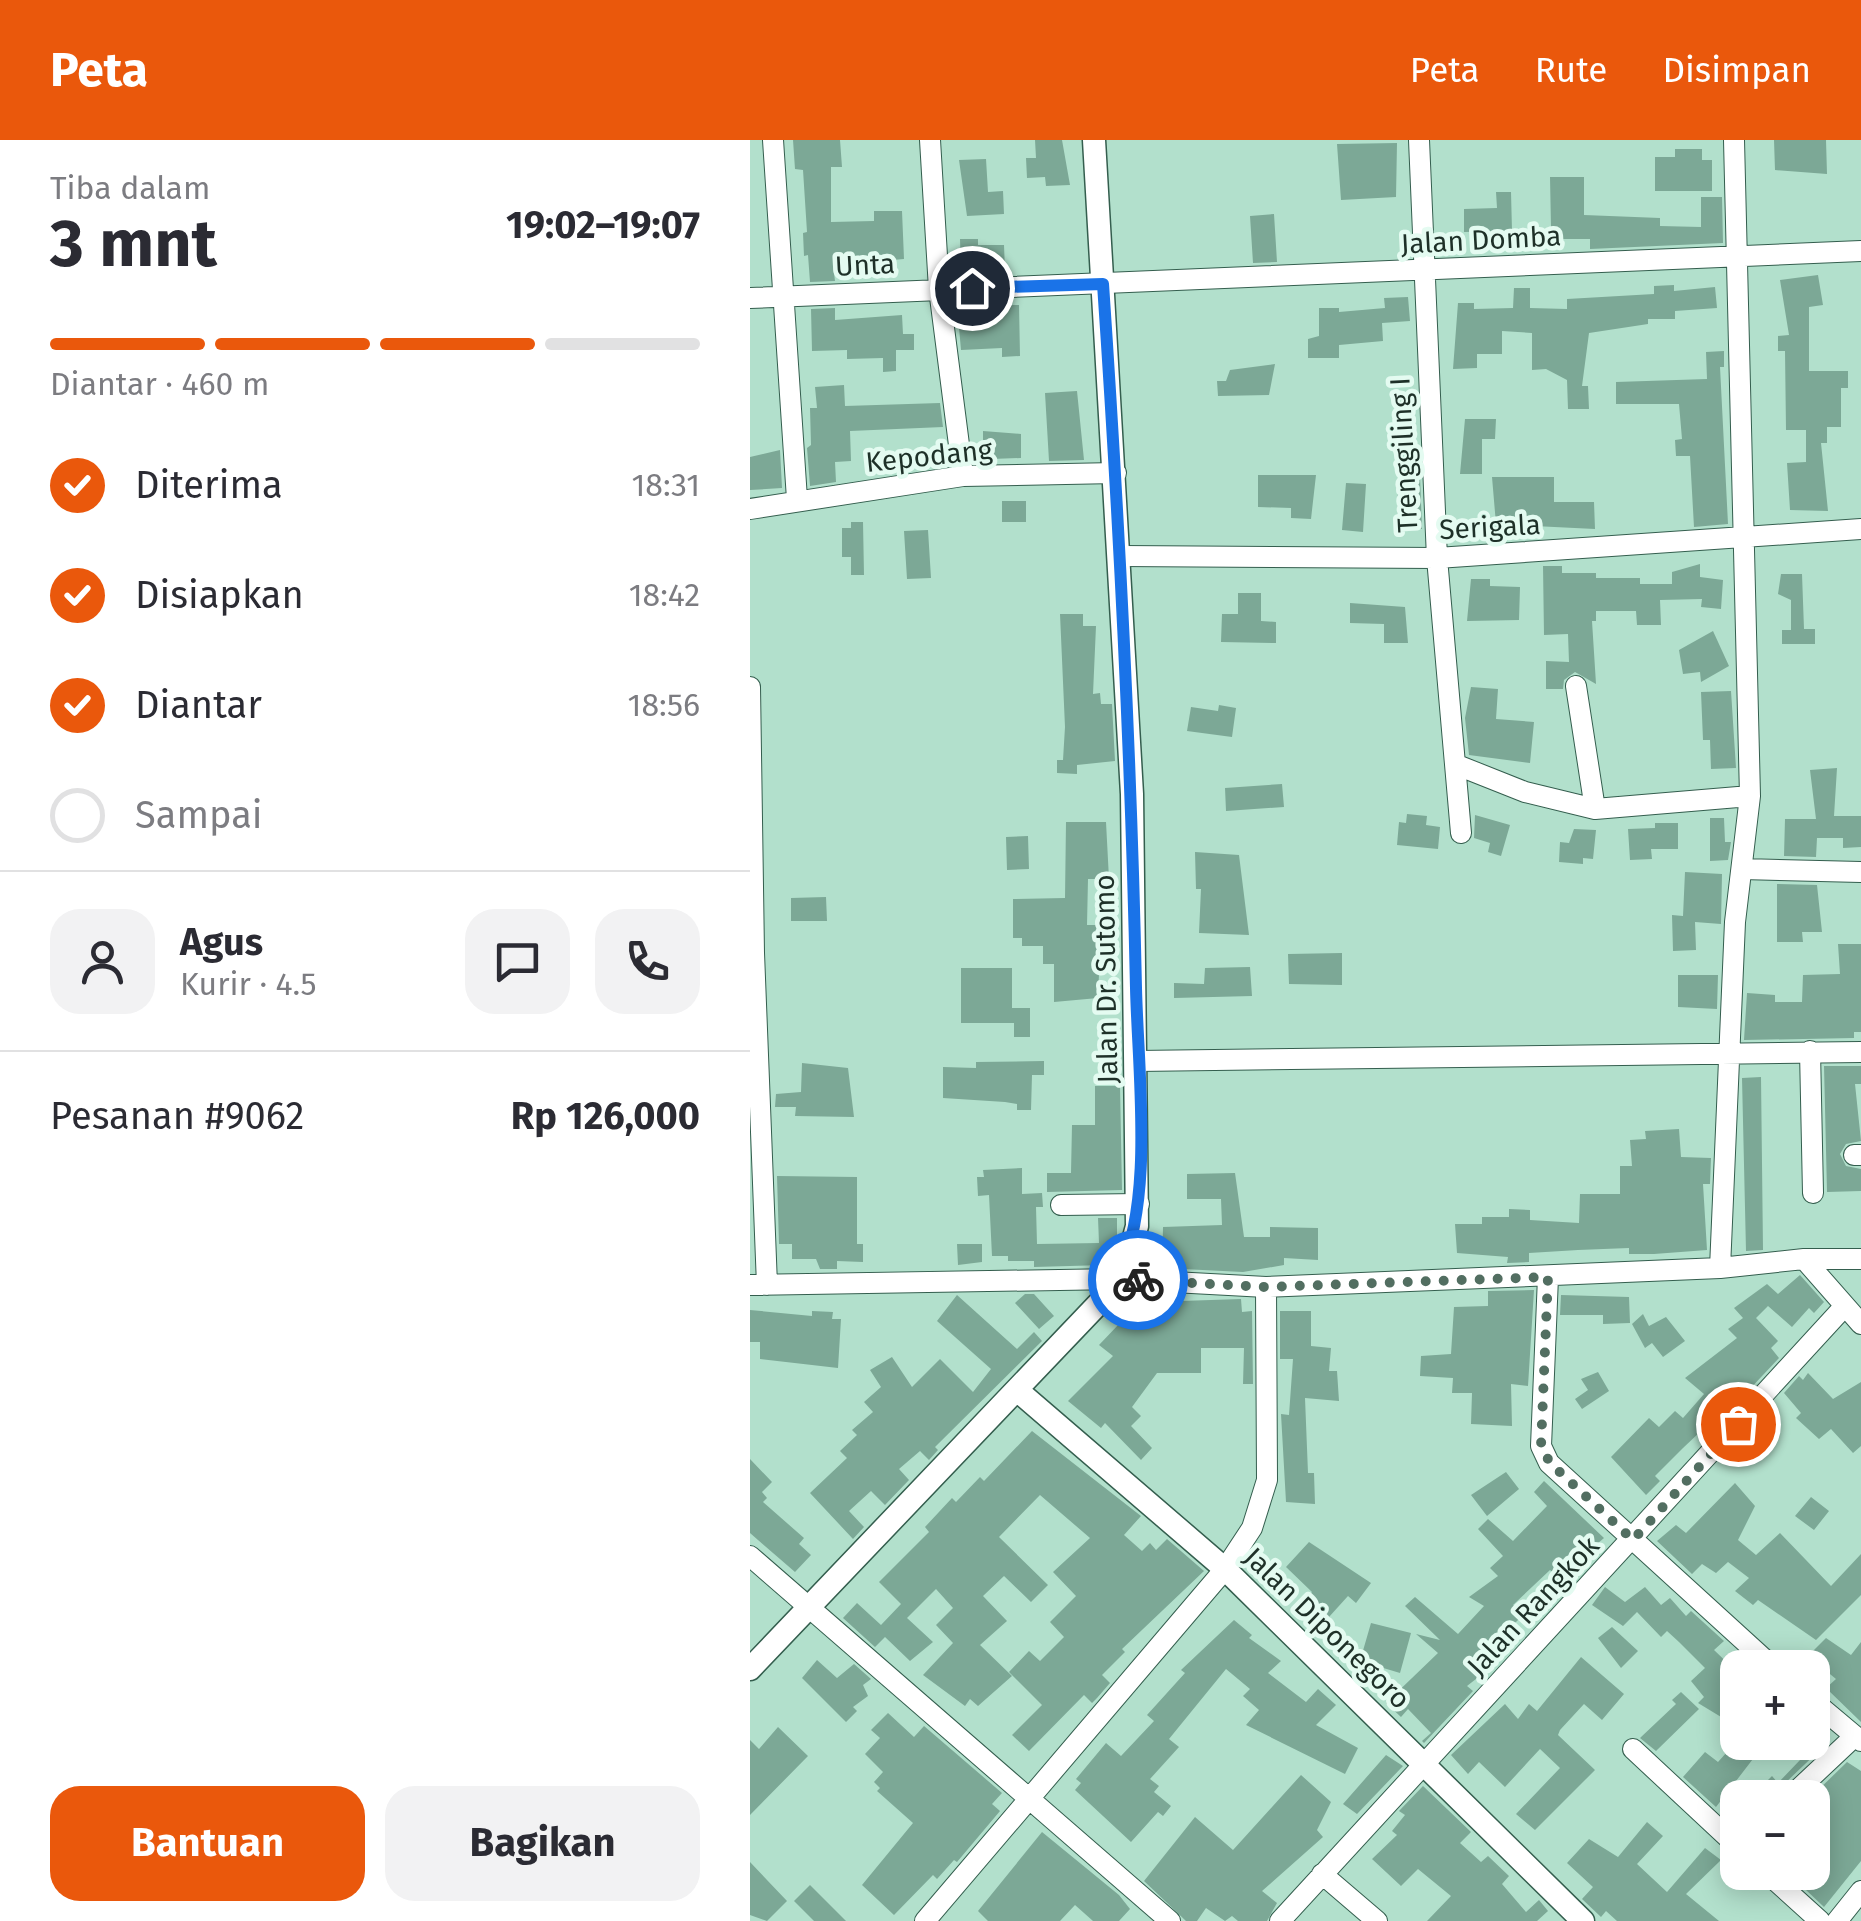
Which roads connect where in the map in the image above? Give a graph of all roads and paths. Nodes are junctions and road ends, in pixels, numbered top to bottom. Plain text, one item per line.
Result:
1 (773, 140) edge
2 (930, 140) edge
3 (1094, 140) edge
4 (1418, 140) edge
5 (1734, 140) edge
6 (1861, 251) edge
7 (1738, 256) junction
8 (1421, 270) junction
9 (1103, 284) junction
10 (940, 289) junction
11 (782, 297) junction
12 (750, 298) edge
13 (1116, 473) junction
14 (963, 476) junction
15 (797, 499) junction
16 (750, 509) edge
17 (1861, 529) edge
18 (1742, 540) junction
19 (1121, 556) junction
20 (1437, 558) junction
21 (1576, 686) dead end
22 (750, 688) edge
23 (1458, 765) junction
24 (1750, 796) junction
25 (1595, 809) junction
26 (1461, 833) dead end
27 (1742, 869) junction
28 (1861, 872) edge
29 (1730, 1050) junction
30 (1810, 1051) junction
31 (1861, 1052) edge
32 (1138, 1062) junction
33 (1813, 1193) dead end
34 (1139, 1204) junction
35 (1061, 1205) dead end
36 (1804, 1259) junction
37 (1861, 1259) edge
38 (1720, 1268) junction
39 (1548, 1277) junction
40 (1117, 1279) junction
41 (758, 1285) edge
42 (1266, 1287) junction
43 (1844, 1308) junction
44 (1861, 1324) edge
45 (1017, 1390) junction
46 (1633, 1540) junction
47 (750, 1556) edge
48 (1225, 1569) junction
49 (809, 1606) junction
50 (1754, 1650) edge
51 (750, 1669) edge
52 (1830, 1715) edge
53 (1858, 1739) edge
54 (1633, 1748) dead end
55 (1422, 1764) junction
56 (1810, 1780) edge
57 (1030, 1800) junction
58 (1720, 1830) edge
59 (1322, 1874) junction
60 (1786, 1890) edge
61 (1861, 1891) edge
62 (926, 1921) edge
63 (1170, 1921) edge
64 (1280, 1921) edge
65 (1377, 1921) edge
66 (1582, 1921) edge
67 (1820, 1921) edge
68 (1837, 1921) edge

1 - 11 street
2 - 10 street
3 - 9 street, Jalan Dr. Sutomo
4 - 8 street, Trenggiling I
5 - 7 street
6 - 7 street, Jalan Domba
7 - 8 street, Jalan Domba
7 - 18 street
8 - 9 street, Jalan Domba
8 - 20 street, Trenggiling I
9 - 10 street, Unta
9 - 13 street, Jalan Dr. Sutomo
10 - 11 street, Unta
10 - 14 street
11 - 12 street, Unta
11 - 15 street
13 - 14 street, Kepodang
13 - 19 street, Jalan Dr. Sutomo
14 - 15 street, Kepodang
15 - 16 street, Kepodang
17 - 18 street, Serigala
18 - 20 street, Serigala
18 - 24 street
19 - 20 street, Serigala
19 - 32 street, Jalan Dr. Sutomo
20 - 23 street, Trenggiling I
21 - 25 street
22 - 41 street
23 - 25 street
23 - 26 street, Trenggiling I
24 - 25 street
24 - 27 street
27 - 28 street
27 - 29 street
29 - 30 street
29 - 32 street
29 - 38 street
30 - 31 street
30 - 33 street
32 - 34 street, Jalan Dr. Sutomo
34 - 35 street
34 - 40 street, Jalan Dr. Sutomo
36 - 37 street
36 - 38 street
36 - 43 street
38 - 39 street
39 - 42 street
39 - 46 street
40 - 41 street
40 - 42 street
40 - 45 street, Jalan Dr. Sutomo
42 - 48 street
43 - 44 street
43 - 46 street, Jalan Rangkok
45 - 48 street, Jalan Diponegoro
45 - 49 street, Jalan Dr. Sutomo
46 - 50 street
46 - 55 street, Jalan Rangkok
47 - 49 street
48 - 55 street, Jalan Diponegoro
48 - 57 street
49 - 51 street, Jalan Dr. Sutomo
49 - 57 street
52 - 53 street
53 - 56 street
54 - 58 street
55 - 59 street, Jalan Rangkok
55 - 66 street, Jalan Diponegoro
57 - 62 street
57 - 63 street
59 - 64 street, Jalan Rangkok
59 - 65 street
60 - 67 street
61 - 68 street

